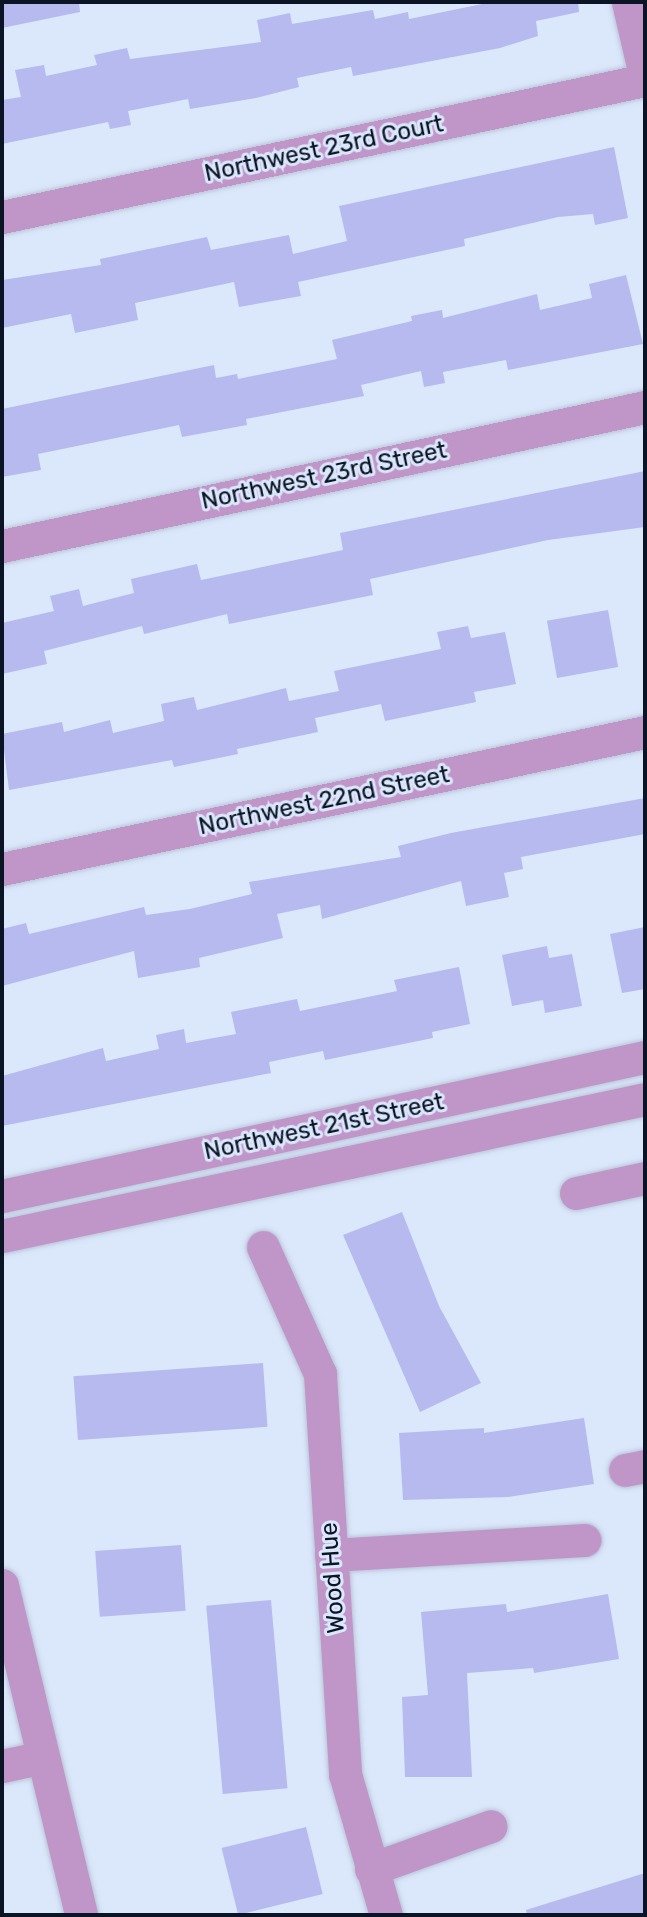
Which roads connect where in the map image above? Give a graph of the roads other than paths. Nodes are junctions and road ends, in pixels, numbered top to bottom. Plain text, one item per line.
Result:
1 (628, 2) edge
2 (645, 78) edge
3 (2, 218) edge
4 (645, 407) edge
5 (2, 546) edge
6 (645, 732) edge
7 (2, 869) edge
8 (645, 1057) edge
9 (645, 1100) edge
10 (645, 1178) edge
11 (576, 1193) dead end
12 (2, 1196) edge
13 (2, 1236) edge
14 (263, 1247) dead end
15 (584, 1541) dead end
16 (331, 1555) junction
17 (2, 1585) edge
18 (13, 1682) edge
19 (41, 1758) junction
20 (2, 1766) edge
21 (491, 1826) dead end
22 (370, 1869) junction
23 (81, 1915) edge
24 (386, 1915) edge

1 - 2 street
2 - 3 street, Northwest 23rd Court
4 - 5 street, Northwest 23rd Street
6 - 7 street, Northwest 22nd Street
8 - 12 street, Northwest 21st Street
9 - 13 street, Northwest 21st Street
10 - 11 street
14 - 16 street, Wood Hue
15 - 16 street
16 - 22 street, Wood Hue
17 - 18 street
18 - 19 street
19 - 20 street
19 - 23 street
21 - 22 street
22 - 24 street, Wood Hue

